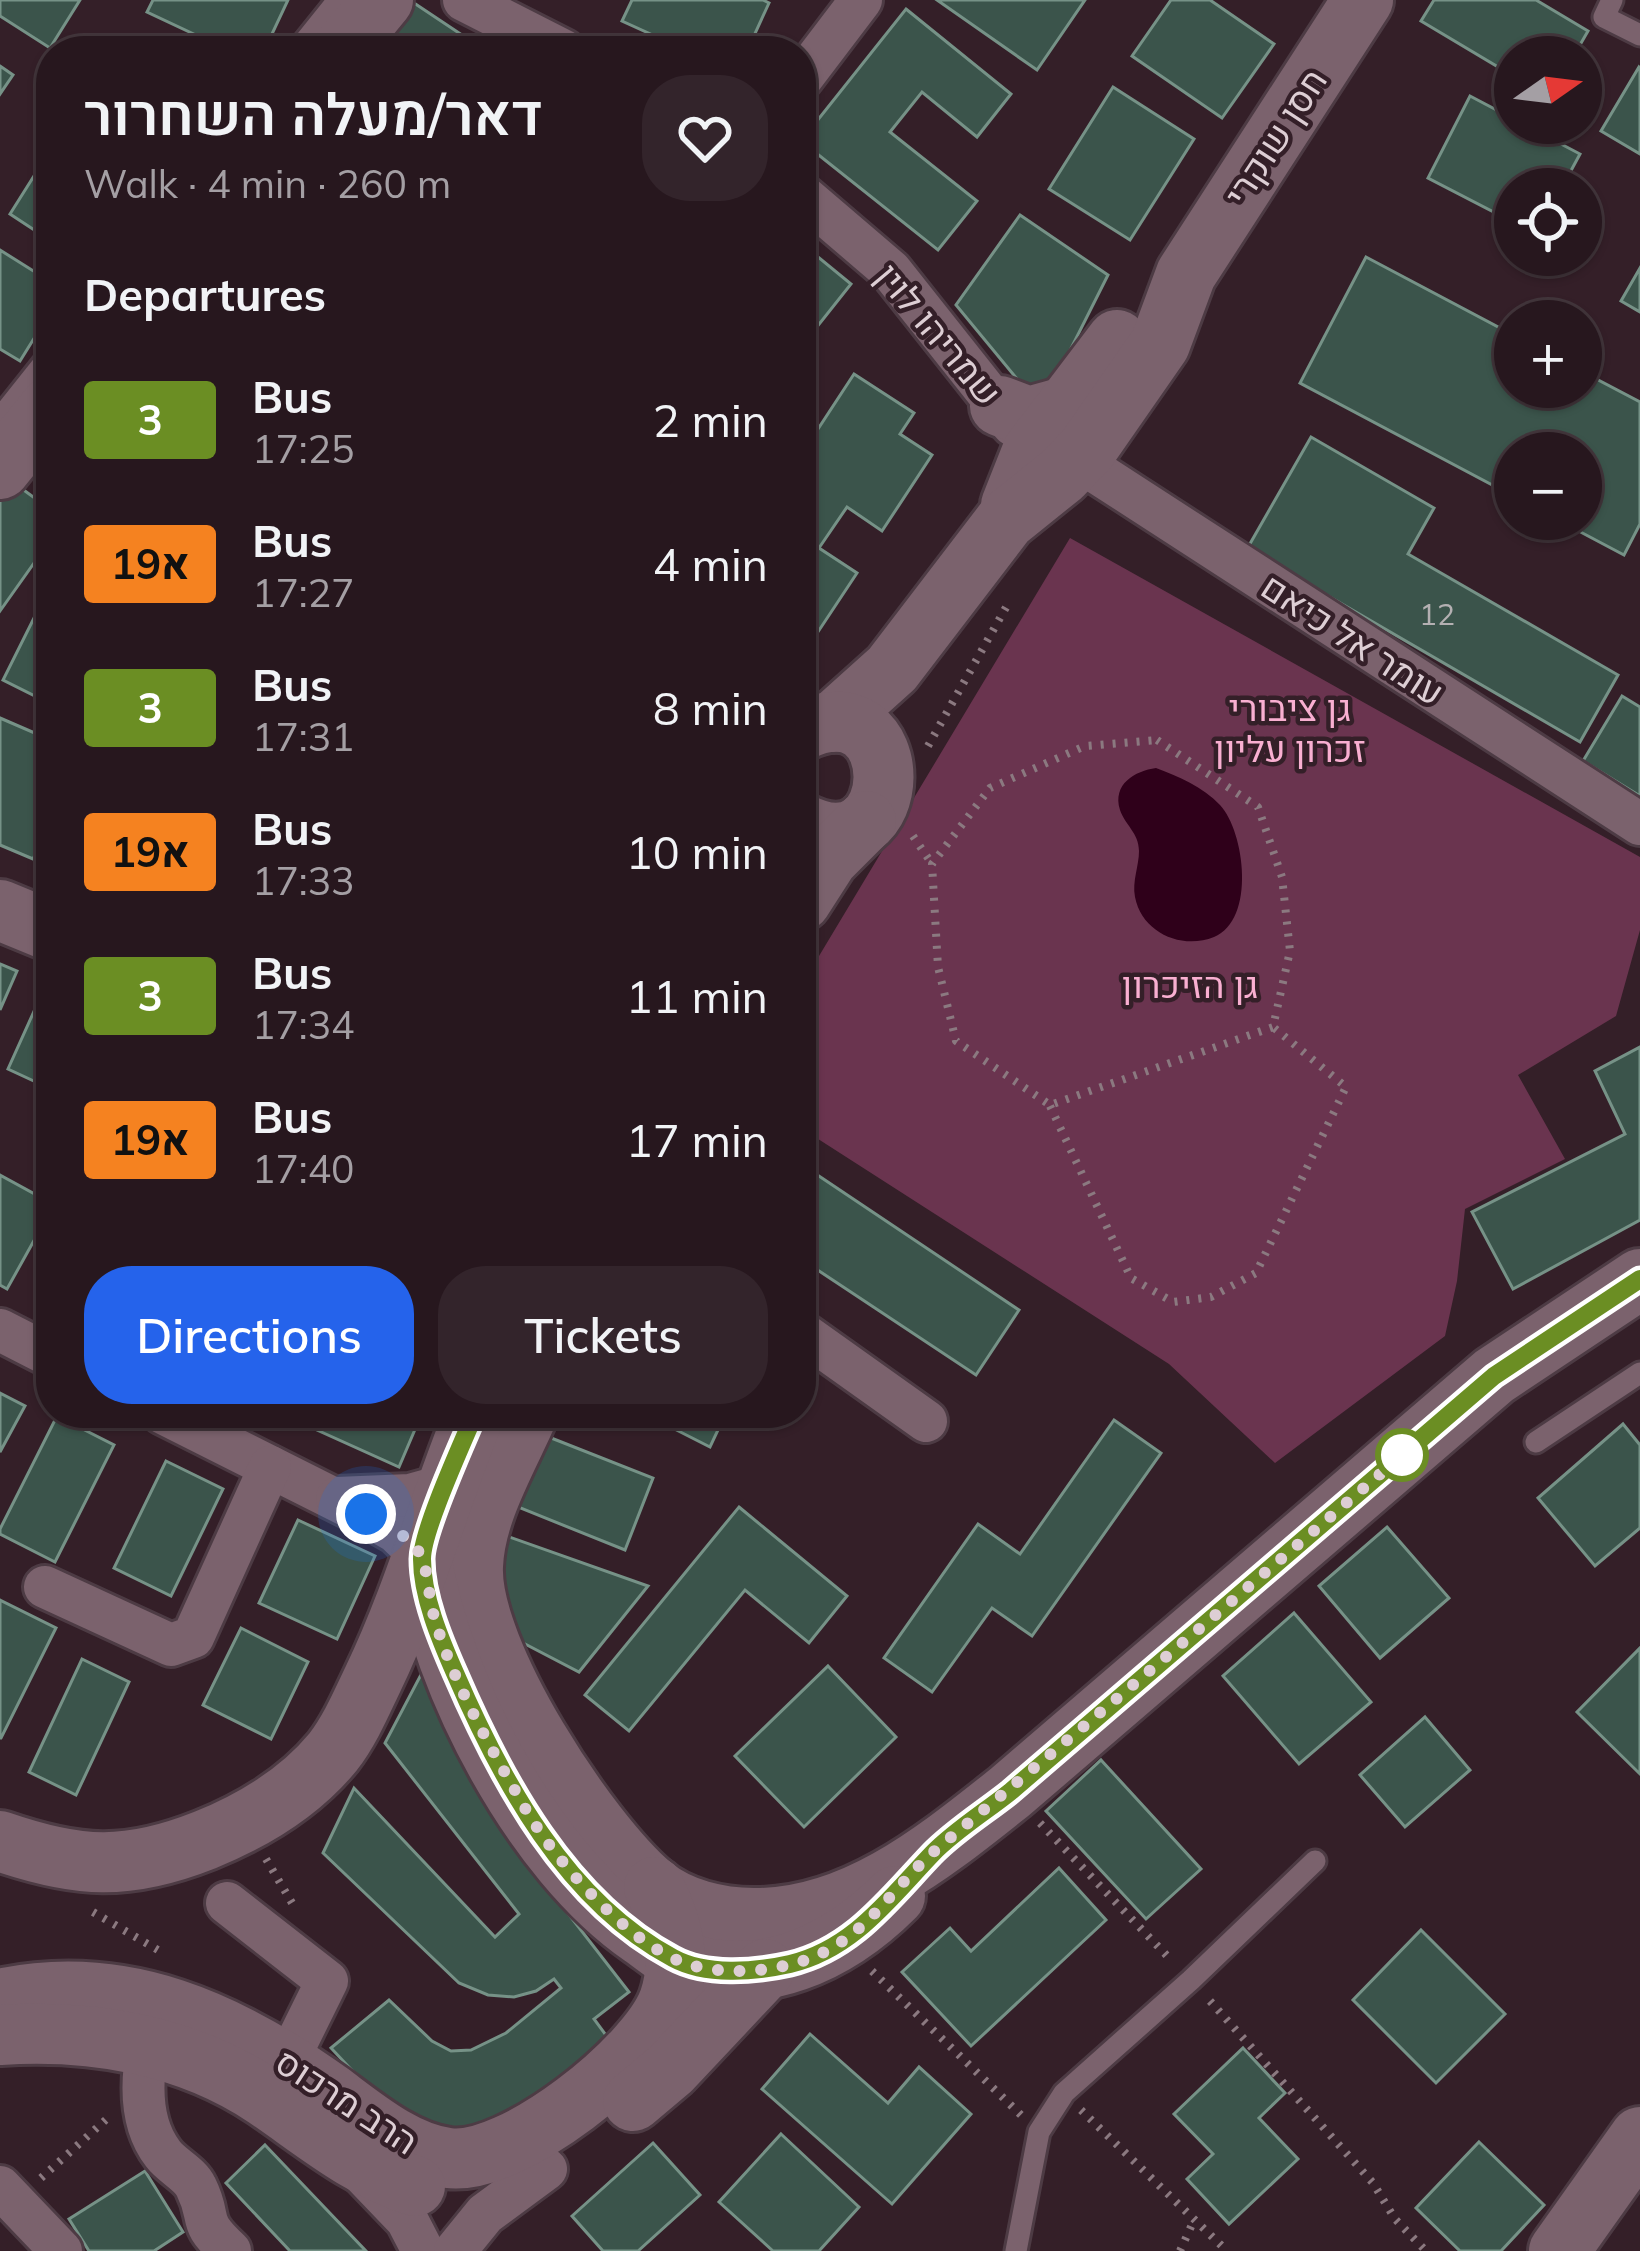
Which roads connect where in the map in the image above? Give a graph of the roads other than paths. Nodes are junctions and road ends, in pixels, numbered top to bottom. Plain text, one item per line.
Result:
1 (338, 0) edge
2 (383, 0) edge
3 (464, 0) edge
4 (861, 0) edge
5 (1363, 0) edge
6 (1612, 0) edge
7 (1640, 35) edge
8 (309, 36) edge
9 (353, 36) edge
10 (535, 36) edge
11 (816, 59) edge
12 (816, 207) edge
13 (36, 388) edge
14 (19, 427) edge
15 (1034, 459) junction
16 (892, 669) junction
17 (817, 726) edge
18 (884, 761) junction
19 (866, 820) junction
20 (1640, 824) edge
21 (816, 828) edge
22 (816, 878) edge
23 (0, 910) edge
24 (36, 926) edge
25 (1640, 1279) edge
26 (0, 1330) edge
27 (816, 1342) edge
28 (36, 1348) edge
29 (1640, 1373) edge
30 (926, 1421) dead end
31 (193, 1428) edge
32 (469, 1428) edge
33 (521, 1428) edge
34 (1536, 1442) dead end
35 (269, 1467) junction
36 (446, 1485) junction
37 (336, 1498) junction
38 (447, 1563) junction
39 (45, 1587) dead end
40 (0, 1840) edge
41 (934, 1851) junction
42 (1316, 1861) dead end
43 (654, 1887) junction
44 (227, 1903) dead end
45 (676, 1960) junction
46 (764, 1969) junction
47 (0, 1999) edge
48 (0, 2035) edge
49 (287, 2062) junction
50 (145, 2066) junction
51 (1640, 2137) edge
52 (334, 2148) junction
53 (546, 2169) junction
54 (7, 2195) edge
55 (61, 2251) edge
56 (230, 2251) edge
57 (423, 2251) edge
58 (455, 2251) edge
59 (1016, 2251) edge
60 (1559, 2251) edge

1 - 8 lane
2 - 9 street
3 - 10 street
4 - 11 street
5 - 15 street, חסן שוקרי
6 - 7 lane
12 - 15 street, שמריהו לוין
13 - 14 lane
15 - 16 street, חסן שוקרי
15 - 20 street, עומר אל כיאם
16 - 17 street, חסן שוקרי
16 - 18 street
17 - 18 street
18 - 19 street
19 - 21 street
19 - 22 street
23 - 24 street
25 - 41 street
26 - 28 street
27 - 30 street
29 - 34 lane
31 - 35 street
32 - 36 street
33 - 38 street
35 - 37 street
35 - 39 street
36 - 37 street
36 - 38 street
37 - 38 street
38 - 40 street
38 - 43 street
38 - 45 street
41 - 43 street
41 - 46 street
42 - 59 lane
43 - 45 street
44 - 49 street
45 - 46 street
45 - 49 street, הרב מרכוס
46 - 53 street, הרב מרכוס
47 - 49 street, הרב מרכוס
48 - 50 street, הרב מרכוס
50 - 52 street, הרב מרכוס
50 - 56 street
51 - 60 street
52 - 53 street, הרב מרכוס
52 - 57 street
53 - 58 street
54 - 55 street

